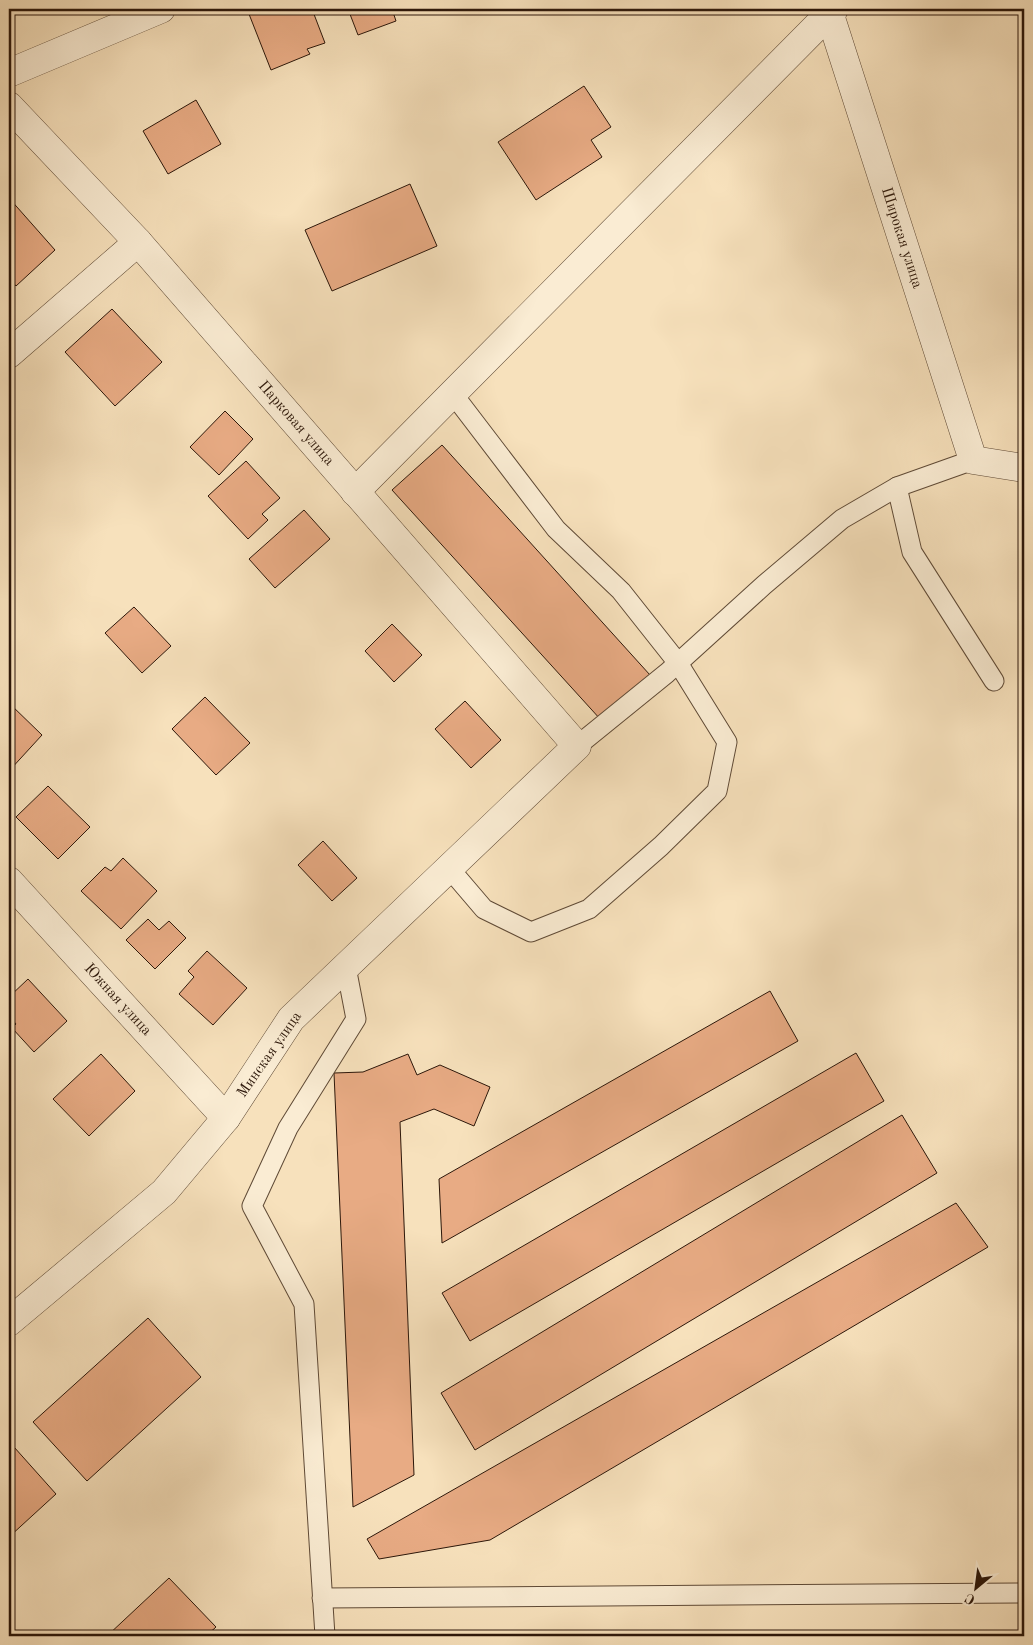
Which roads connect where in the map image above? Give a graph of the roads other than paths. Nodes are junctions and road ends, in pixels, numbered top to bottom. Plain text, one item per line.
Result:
1 (160, 9) edge
2 (832, 12) edge
3 (9, 73) edge
4 (9, 106) edge
5 (138, 242) junction
6 (9, 354) edge
7 (453, 394) junction
8 (973, 460) junction
9 (1024, 468) edge
10 (897, 488) junction
11 (355, 492) junction
12 (678, 663) junction
13 (994, 681) dead end
14 (577, 746) junction
15 (450, 868) junction
16 (9, 882) edge
17 (346, 968) junction
18 (226, 1118) junction
19 (9, 1322) edge
20 (1024, 1593) edge
21 (322, 1598) junction
22 (325, 1636) edge

1 - 3 street
2 - 7 street
2 - 8 street, Широкая улица
4 - 5 street, Парковая улица
5 - 6 street
5 - 11 street, Парковая улица
7 - 11 street
7 - 12 lane
8 - 9 street
8 - 10 lane
10 - 12 lane
10 - 13 lane
11 - 14 street, Парковая улица
12 - 14 lane
12 - 15 lane
14 - 15 street, Минская улица
15 - 17 street, Минская улица
16 - 18 street, Южная улица
17 - 18 street, Минская улица
17 - 21 lane
18 - 19 street, Минская улица
20 - 21 lane
21 - 22 lane

